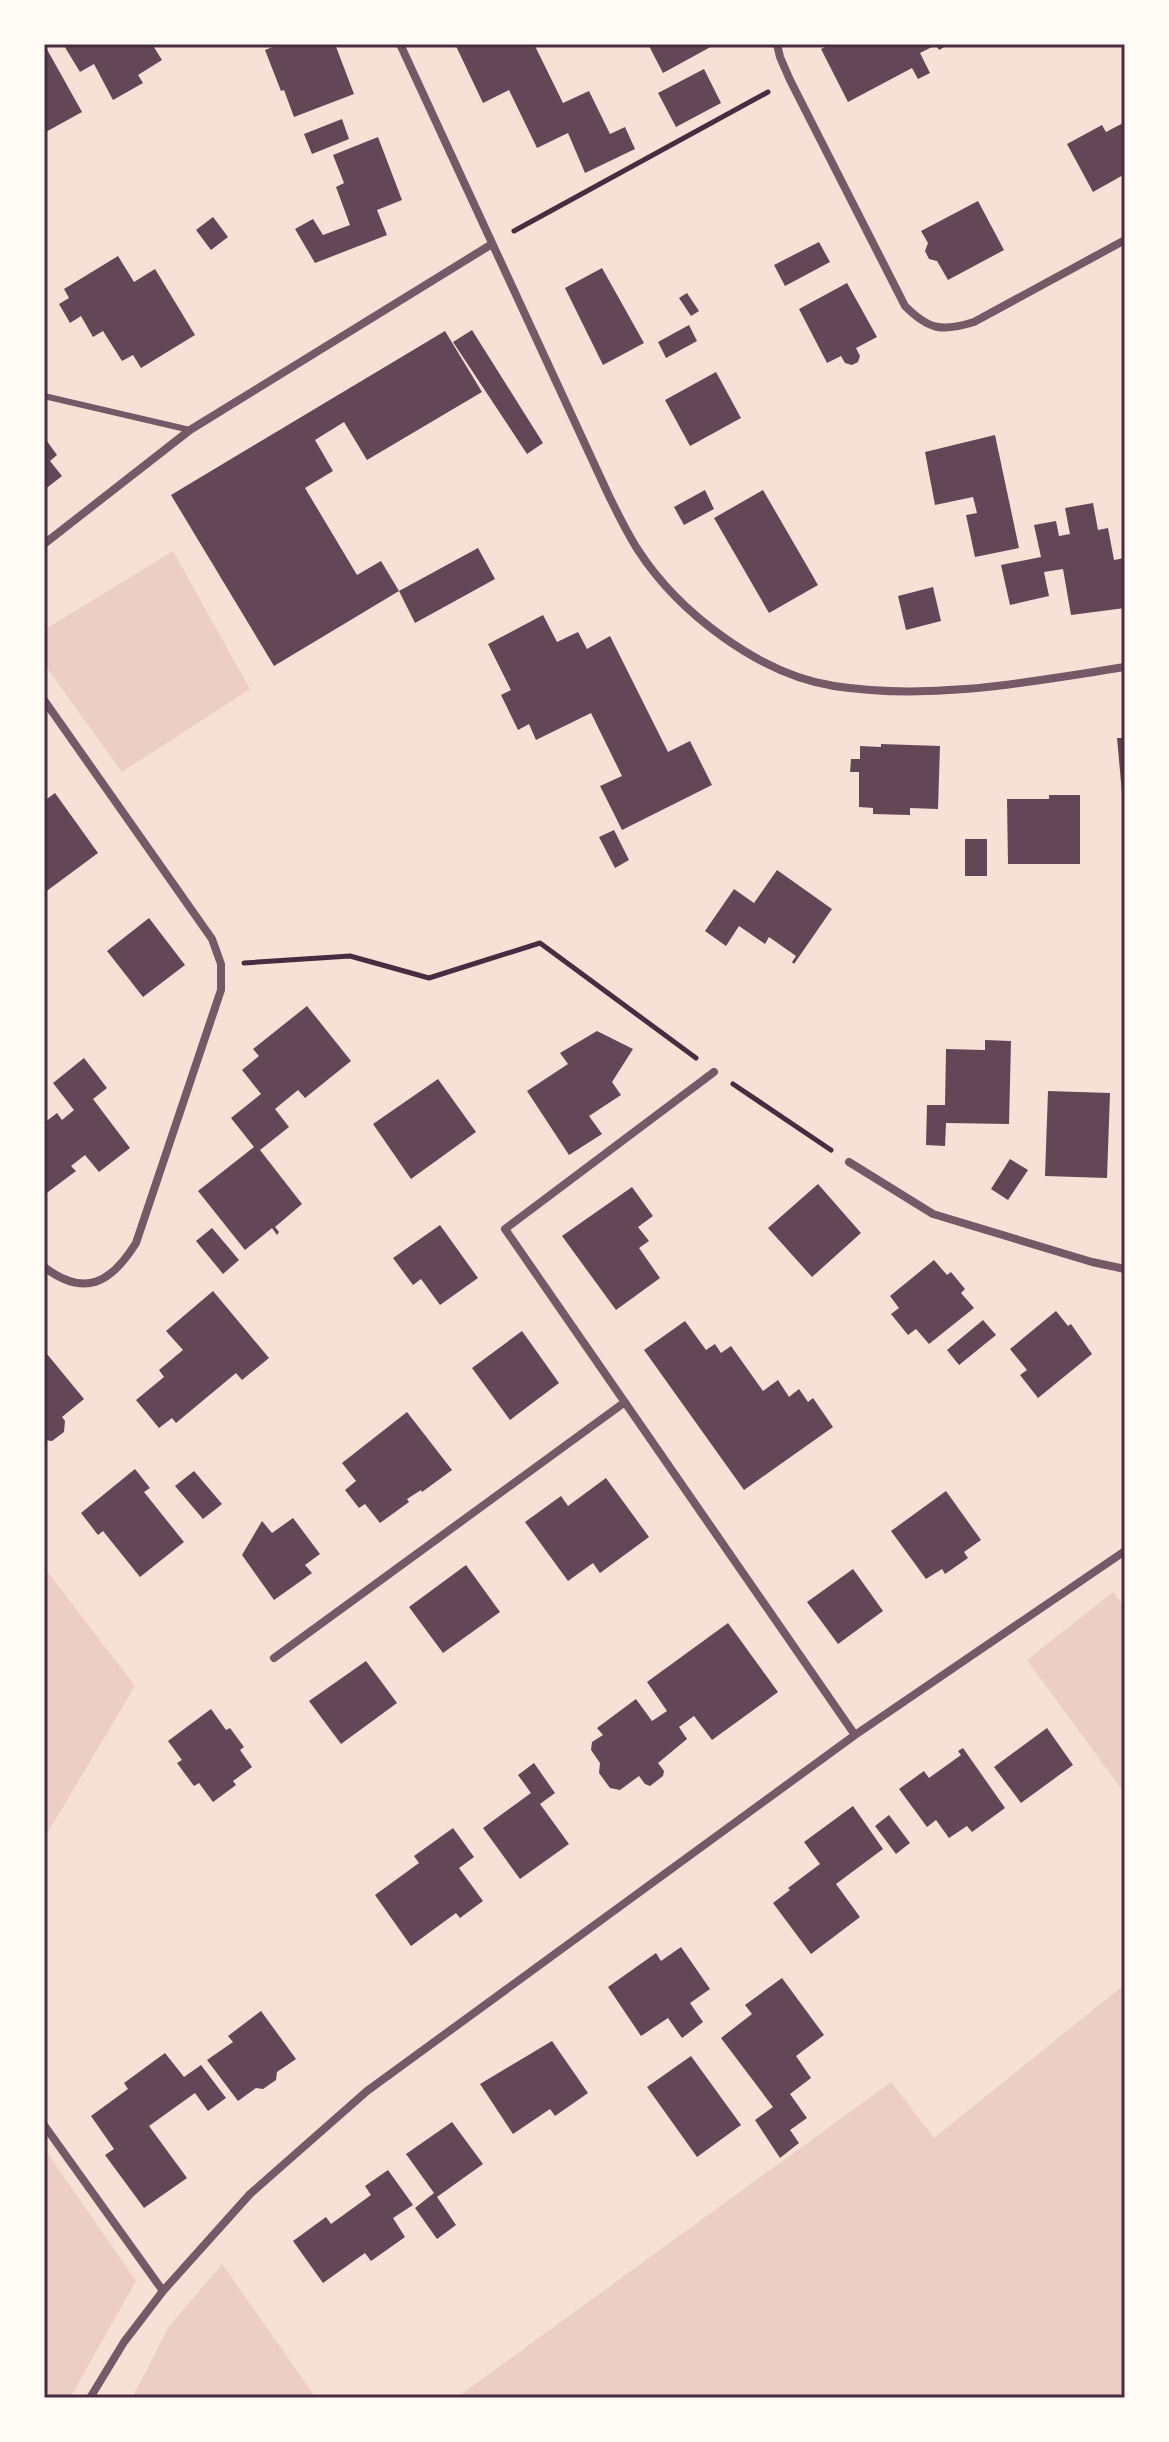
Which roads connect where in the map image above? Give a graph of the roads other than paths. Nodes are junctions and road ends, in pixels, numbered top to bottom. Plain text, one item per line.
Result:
1 (400, 44) edge
2 (777, 44) edge
3 (1125, 240) edge
4 (492, 244) junction
5 (44, 396) edge
6 (190, 430) junction
7 (44, 544) edge
8 (1125, 667) edge
9 (44, 700) edge
10 (714, 1072) road end
11 (849, 1162) road end
12 (44, 1267) edge
13 (1125, 1269) edge
14 (625, 1402) junction
15 (1125, 1551) edge
16 (274, 1658) dead end
17 (855, 1735) junction
18 (44, 2125) edge
19 (163, 2291) junction
20 (90, 2398) edge

1 - 4 street
2 - 3 street
4 - 6 street
4 - 8 street
5 - 6 lane
6 - 7 street
9 - 12 street
10 - 14 street
11 - 13 street
14 - 16 street
14 - 17 street
15 - 17 street
17 - 19 street
18 - 19 street
19 - 20 street

